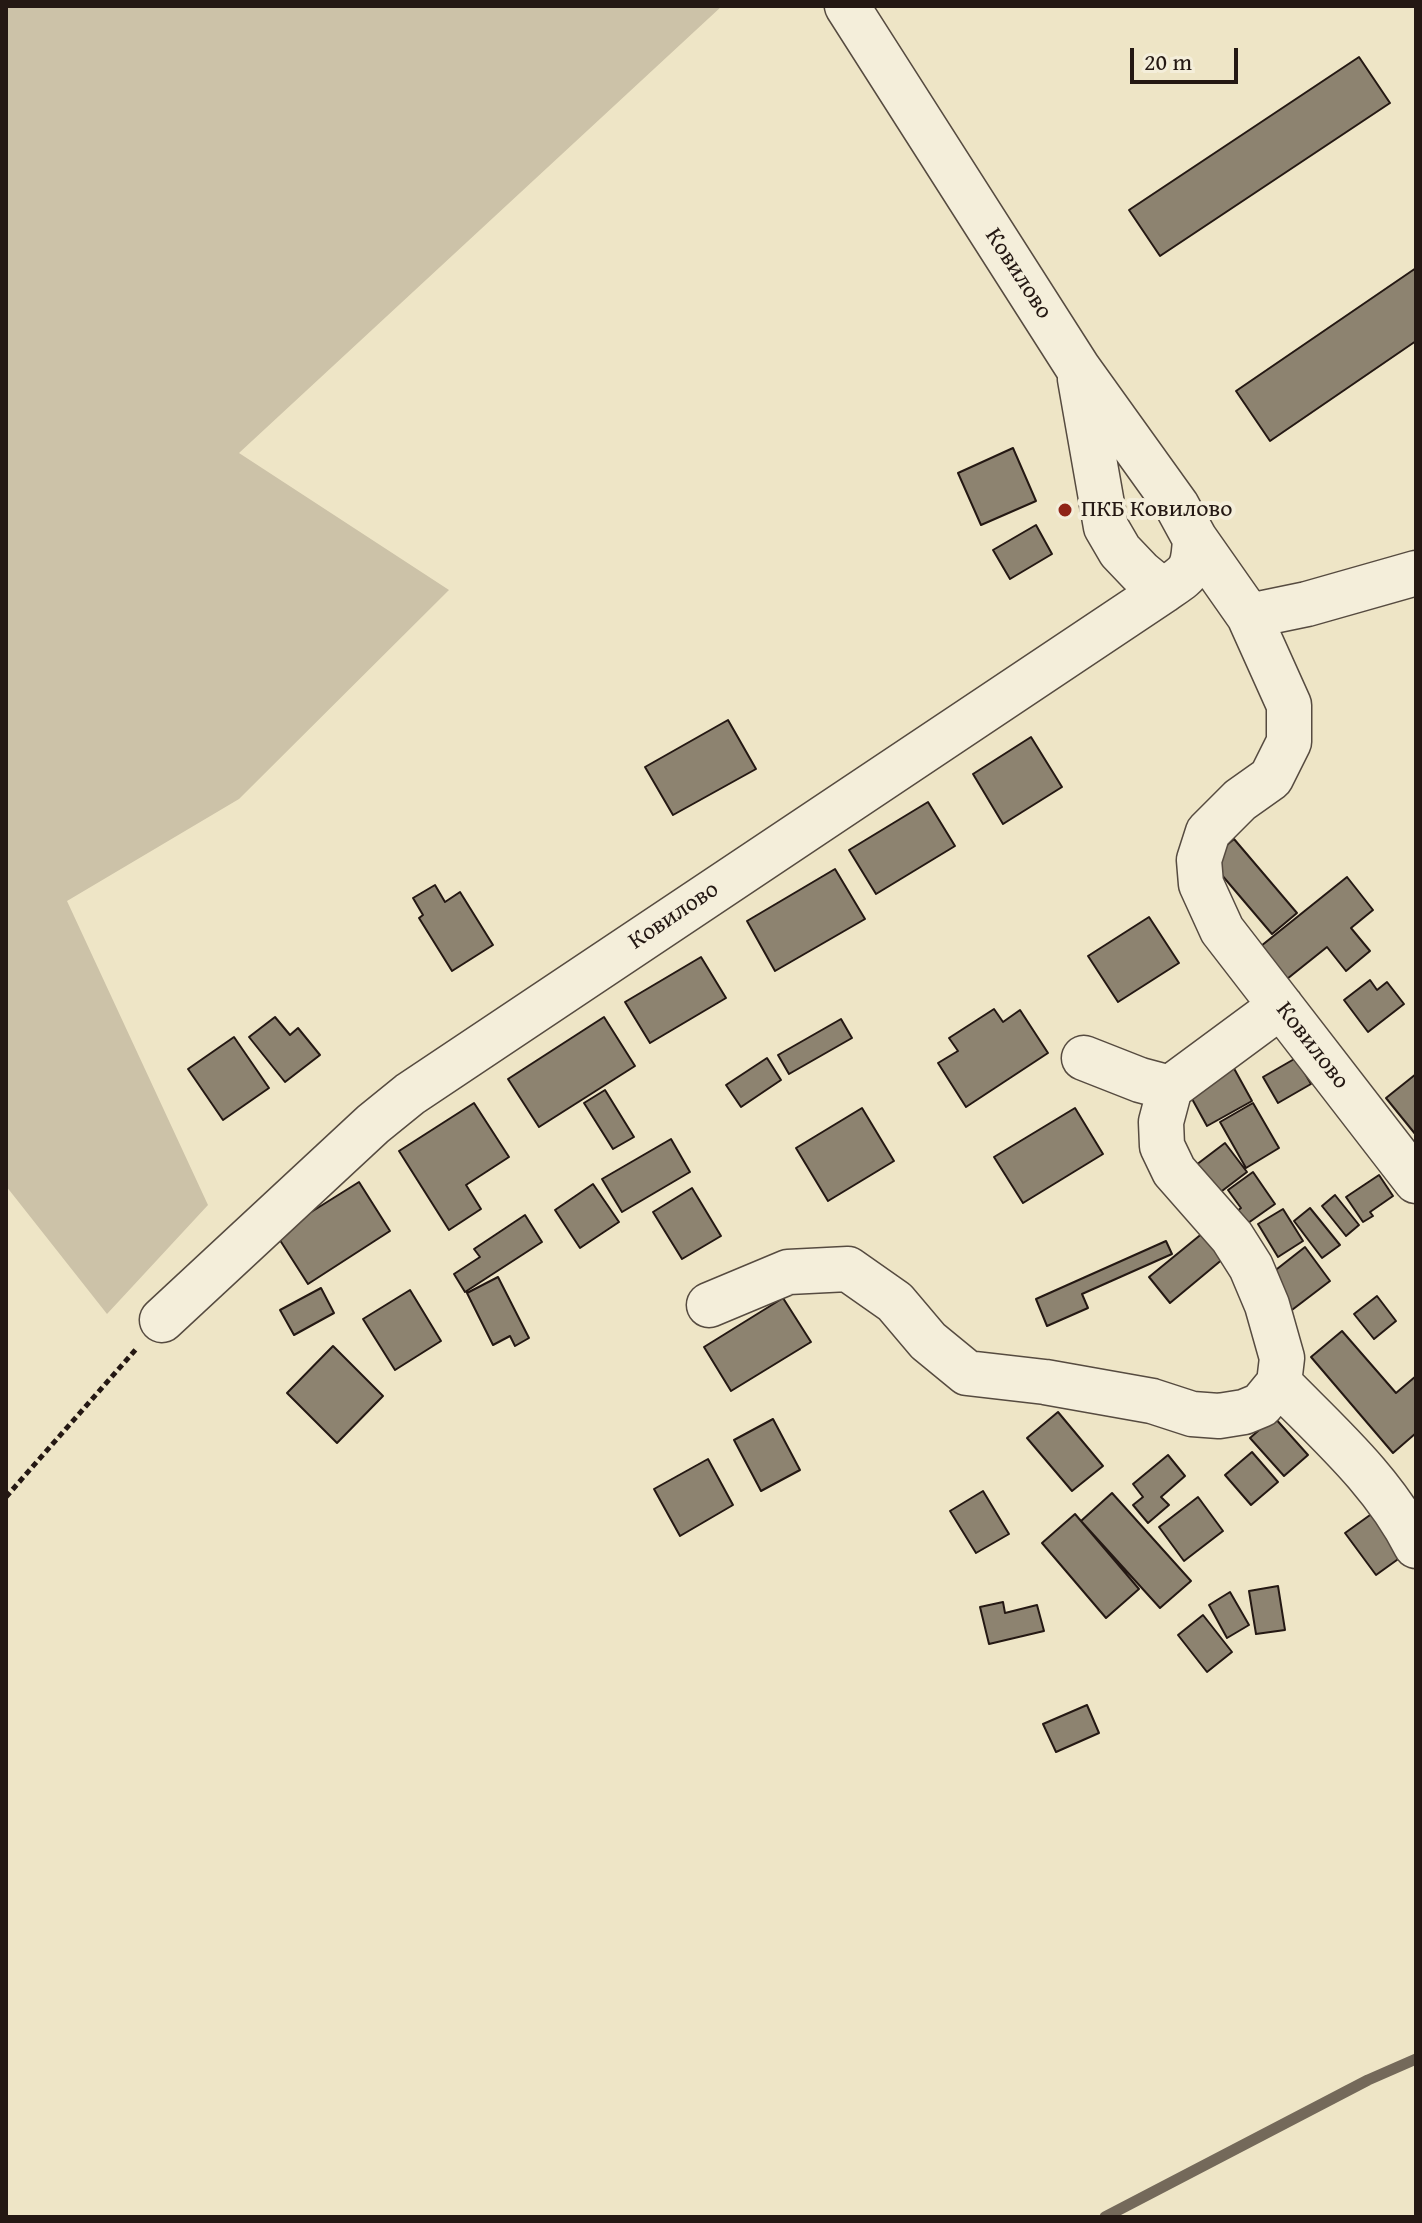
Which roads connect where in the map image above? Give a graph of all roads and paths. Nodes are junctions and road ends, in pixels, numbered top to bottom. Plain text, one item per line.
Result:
1 (847, 6) edge
2 (1078, 368) junction
3 (1195, 539) junction
4 (1416, 573) edge
5 (1163, 591) junction
6 (1249, 616) junction
7 (1281, 1006) junction
8 (1084, 1058) dead end
9 (1170, 1088) junction
10 (1416, 1181) edge
11 (709, 1305) dead end
12 (162, 1320) joint
13 (1279, 1383) junction
14 (6, 1497) edge
15 (1416, 1546) edge

1 - 2 street, Ковилово
2 - 3 street, Ковилово
2 - 5 street
3 - 5 street, Ковилово
3 - 6 street, Ковилово
4 - 6 street
5 - 12 street, Ковилово
6 - 7 street, Ковилово
7 - 9 street
7 - 10 street, Ковилово
8 - 9 street
9 - 13 street
11 - 13 street
12 - 14 path
13 - 15 street

